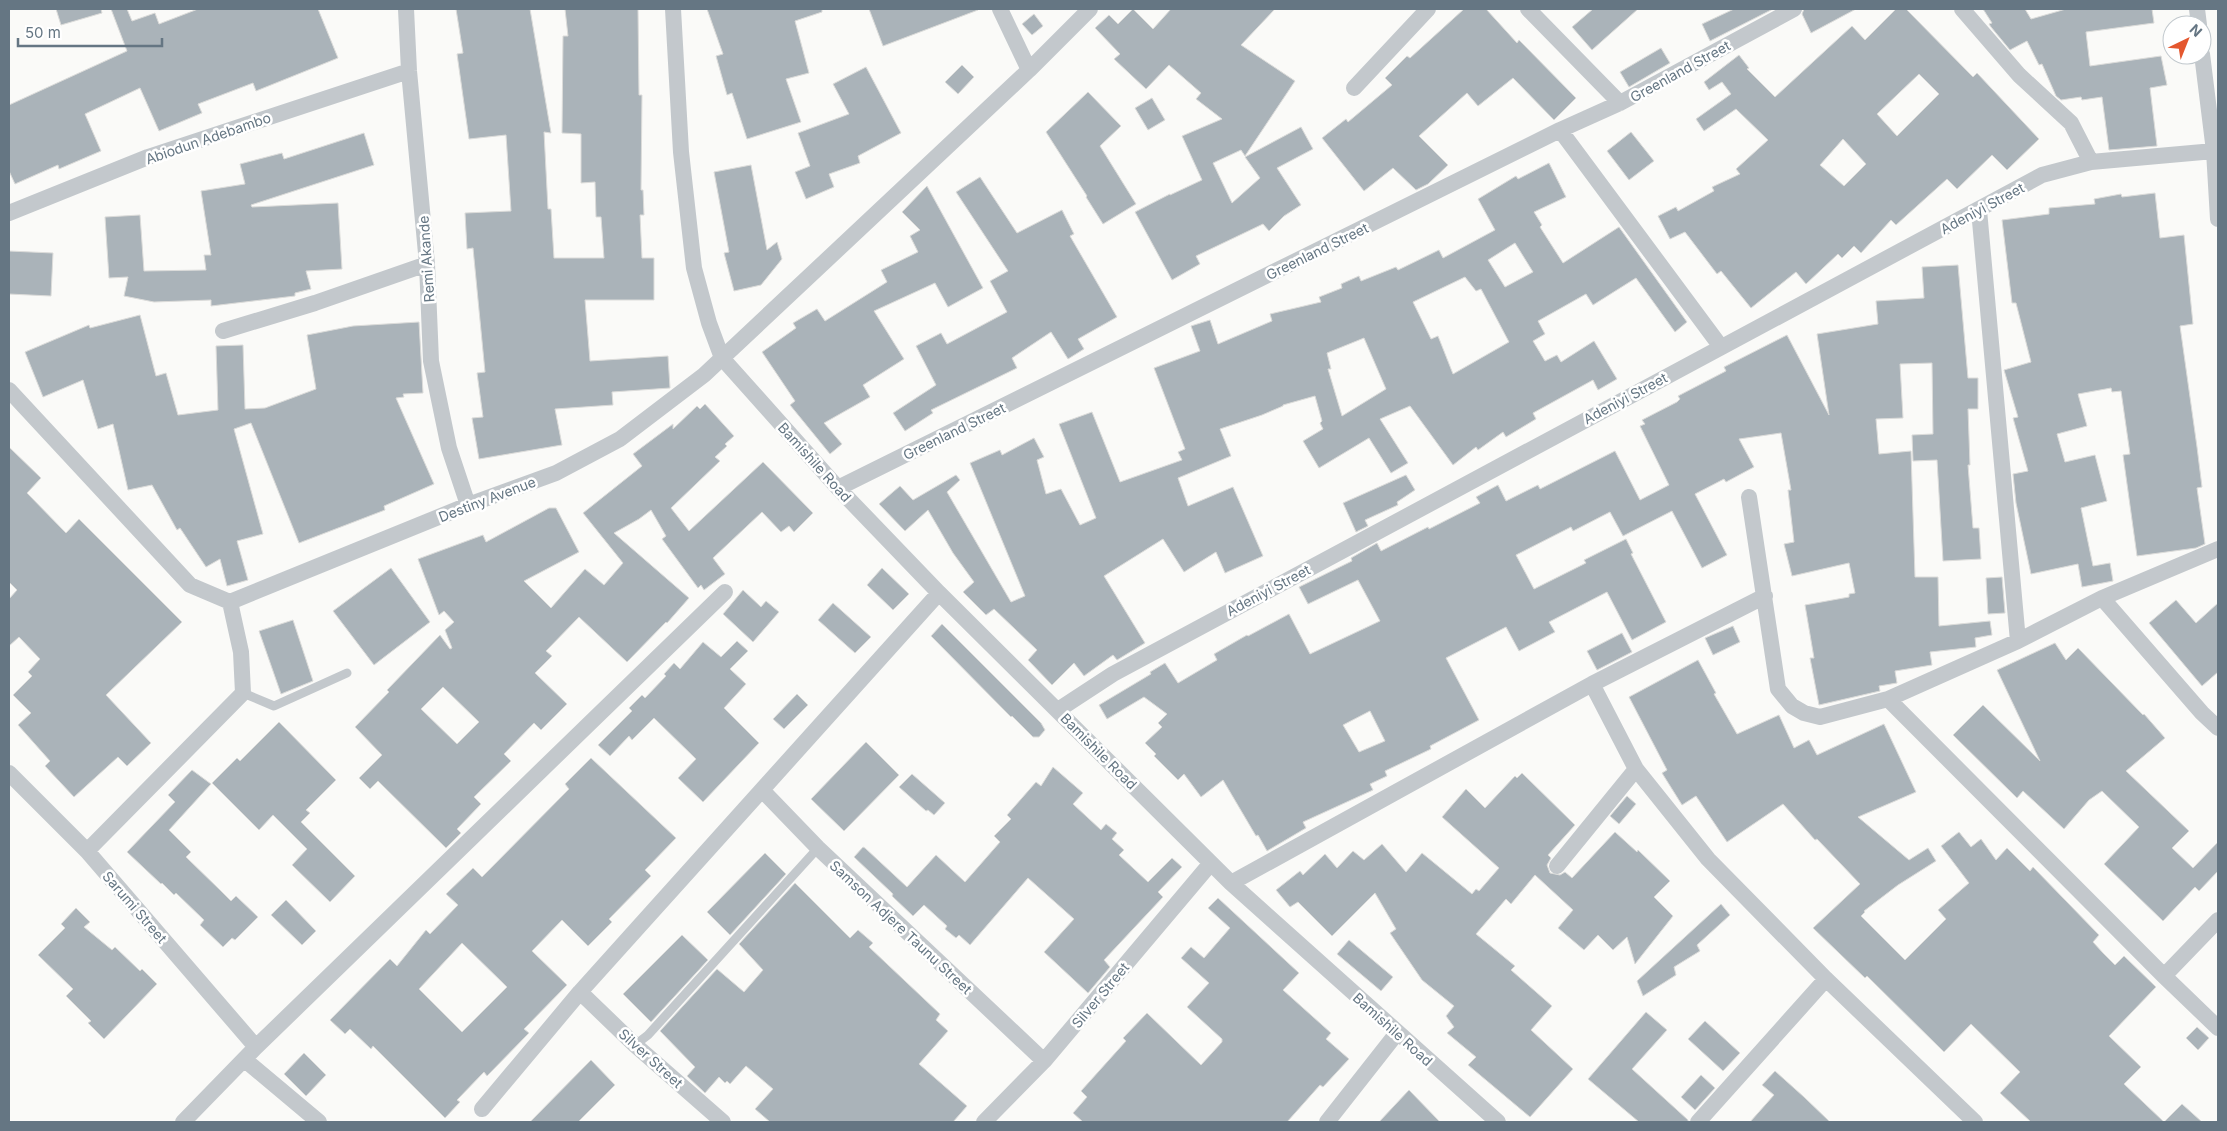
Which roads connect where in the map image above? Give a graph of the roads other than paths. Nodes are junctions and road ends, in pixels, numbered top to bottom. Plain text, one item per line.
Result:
1 (406, 9) edge
2 (673, 9) edge
3 (1000, 9) edge
4 (1090, 9) edge
5 (1428, 9) edge
6 (1528, 9) edge
7 (1794, 9) edge
8 (1962, 9) edge
9 (2203, 65) edge
10 (1029, 70) junction
11 (409, 71) junction
12 (1354, 88) dead end
13 (1620, 104) junction
14 (1560, 130) junction
15 (2214, 151) junction
16 (2091, 162) junction
17 (2216, 176) edge
18 (1979, 210) junction
19 (9, 213) edge
20 (2218, 219) edge
21 (427, 264) junction
22 (223, 331) dead end
23 (1721, 347) junction
24 (722, 358) junction
25 (9, 390) edge
26 (838, 488) junction
27 (1749, 497) dead end
28 (468, 505) junction
29 (2218, 549) edge
30 (725, 592) dead end
31 (938, 593) junction
32 (1765, 596) junction
33 (2102, 598) junction
34 (230, 602) junction
35 (2018, 641) junction
36 (347, 673) dead end
37 (1592, 684) junction
38 (243, 693) junction
39 (1888, 699) junction
40 (1058, 710) junction
41 (2218, 728) edge
42 (1636, 769) junction
43 (9, 773) edge
44 (762, 790) junction
45 (818, 848) junction
46 (87, 851) junction
47 (1211, 863) junction
48 (1558, 866) dead end
49 (1230, 883) junction
50 (2218, 920) edge
51 (2164, 976) junction
52 (1826, 979) junction
53 (580, 992) junction
54 (2218, 1028) edge
55 (1397, 1033) junction
56 (635, 1045) junction
57 (256, 1047) junction
58 (245, 1060) junction
59 (1044, 1061) junction
60 (482, 1109) dead end
61 (183, 1122) edge
62 (319, 1122) edge
63 (724, 1122) edge
64 (984, 1122) edge
65 (1327, 1122) edge
66 (1498, 1122) edge
67 (1698, 1122) edge
68 (1975, 1122) edge

1 - 11 street, Remi Akande
2 - 24 street
3 - 10 street
4 - 10 street, Destiny Avenue
5 - 12 street
6 - 13 street
7 - 13 street, Greenland Street
8 - 16 street
9 - 15 street
10 - 24 street, Destiny Avenue
11 - 19 street, Abiodun Adebambo
11 - 21 street, Remi Akande
13 - 14 street, Greenland Street
14 - 23 street
14 - 26 street, Greenland Street
15 - 16 street, Adeniyi Street
15 - 17 street
16 - 18 street, Adeniyi Street
17 - 20 street
18 - 23 street, Adeniyi Street
18 - 35 street
21 - 22 street
21 - 28 street, Remi Akande
23 - 40 street, Adeniyi Street
24 - 26 street, Bamishile Road
24 - 28 street, Destiny Avenue
25 - 34 street
26 - 31 street, Bamishile Road
27 - 32 street
28 - 34 street, Destiny Avenue
29 - 33 street
30 - 57 street
31 - 40 street, Bamishile Road
31 - 44 street
32 - 37 street
32 - 39 street
33 - 35 street
33 - 41 street
34 - 38 street
35 - 39 street
36 - 38 lane
37 - 42 street
37 - 49 street
38 - 46 street
39 - 51 street
40 - 47 street, Bamishile Road
42 - 48 street
42 - 52 street
43 - 46 street, Sarumi Street
44 - 45 street, Samson Adjere Taunu Street
44 - 53 street
45 - 56 lane
45 - 59 street, Samson Adjere Taunu Street
46 - 57 street, Sarumi Street
47 - 49 street, Bamishile Road
47 - 59 street, Silver Street
49 - 55 street, Bamishile Road
50 - 51 street
51 - 54 street
52 - 67 street
52 - 68 street
53 - 56 street, Silver Street
53 - 60 street
55 - 65 street
55 - 66 street, Bamishile Road
56 - 63 street, Silver Street
57 - 58 street
58 - 61 street
58 - 62 street
59 - 64 street, Silver Street

